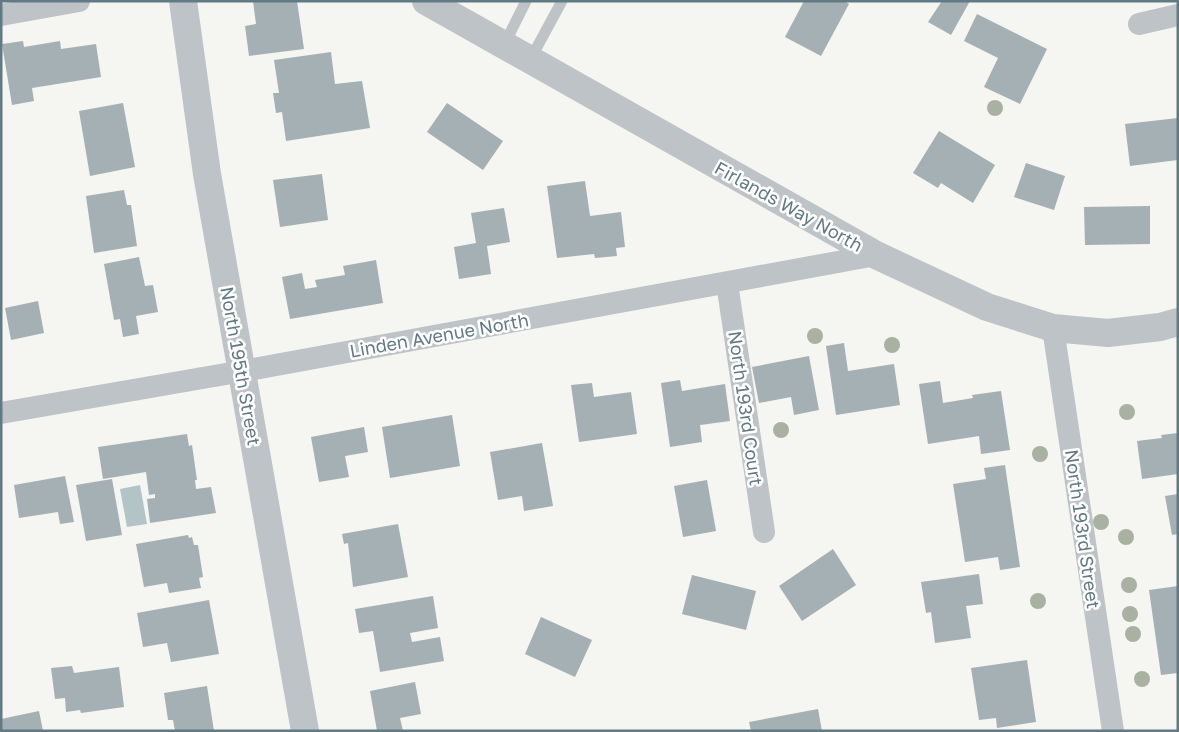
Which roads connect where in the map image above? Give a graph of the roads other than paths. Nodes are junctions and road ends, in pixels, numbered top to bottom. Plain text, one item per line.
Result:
1 (79, 1) edge
2 (183, 1) edge
3 (426, 1) edge
4 (526, 1) edge
5 (562, 1) edge
6 (1, 15) edge
7 (1178, 15) edge
8 (1139, 24) dead end
9 (504, 45) junction
10 (530, 60) junction
11 (876, 255) junction
12 (728, 283) junction
13 (1178, 322) edge
14 (1053, 328) junction
15 (242, 371) junction
16 (1, 413) edge
17 (764, 532) dead end
18 (305, 731) edge
19 (1113, 731) edge

1 - 6 street
2 - 15 street, North 195th Street
3 - 9 street, Firlands Way North
4 - 9 lane
5 - 10 lane
7 - 8 street
9 - 10 street, Firlands Way North
10 - 11 street, Firlands Way North
11 - 12 street, Linden Avenue North
11 - 14 street, Firlands Way North
12 - 15 street, Linden Avenue North
12 - 17 street, North 193rd Court
13 - 14 street, Firlands Way North
14 - 19 street, North 193rd Street
15 - 16 street, Linden Avenue North
15 - 18 street, North 195th Street

